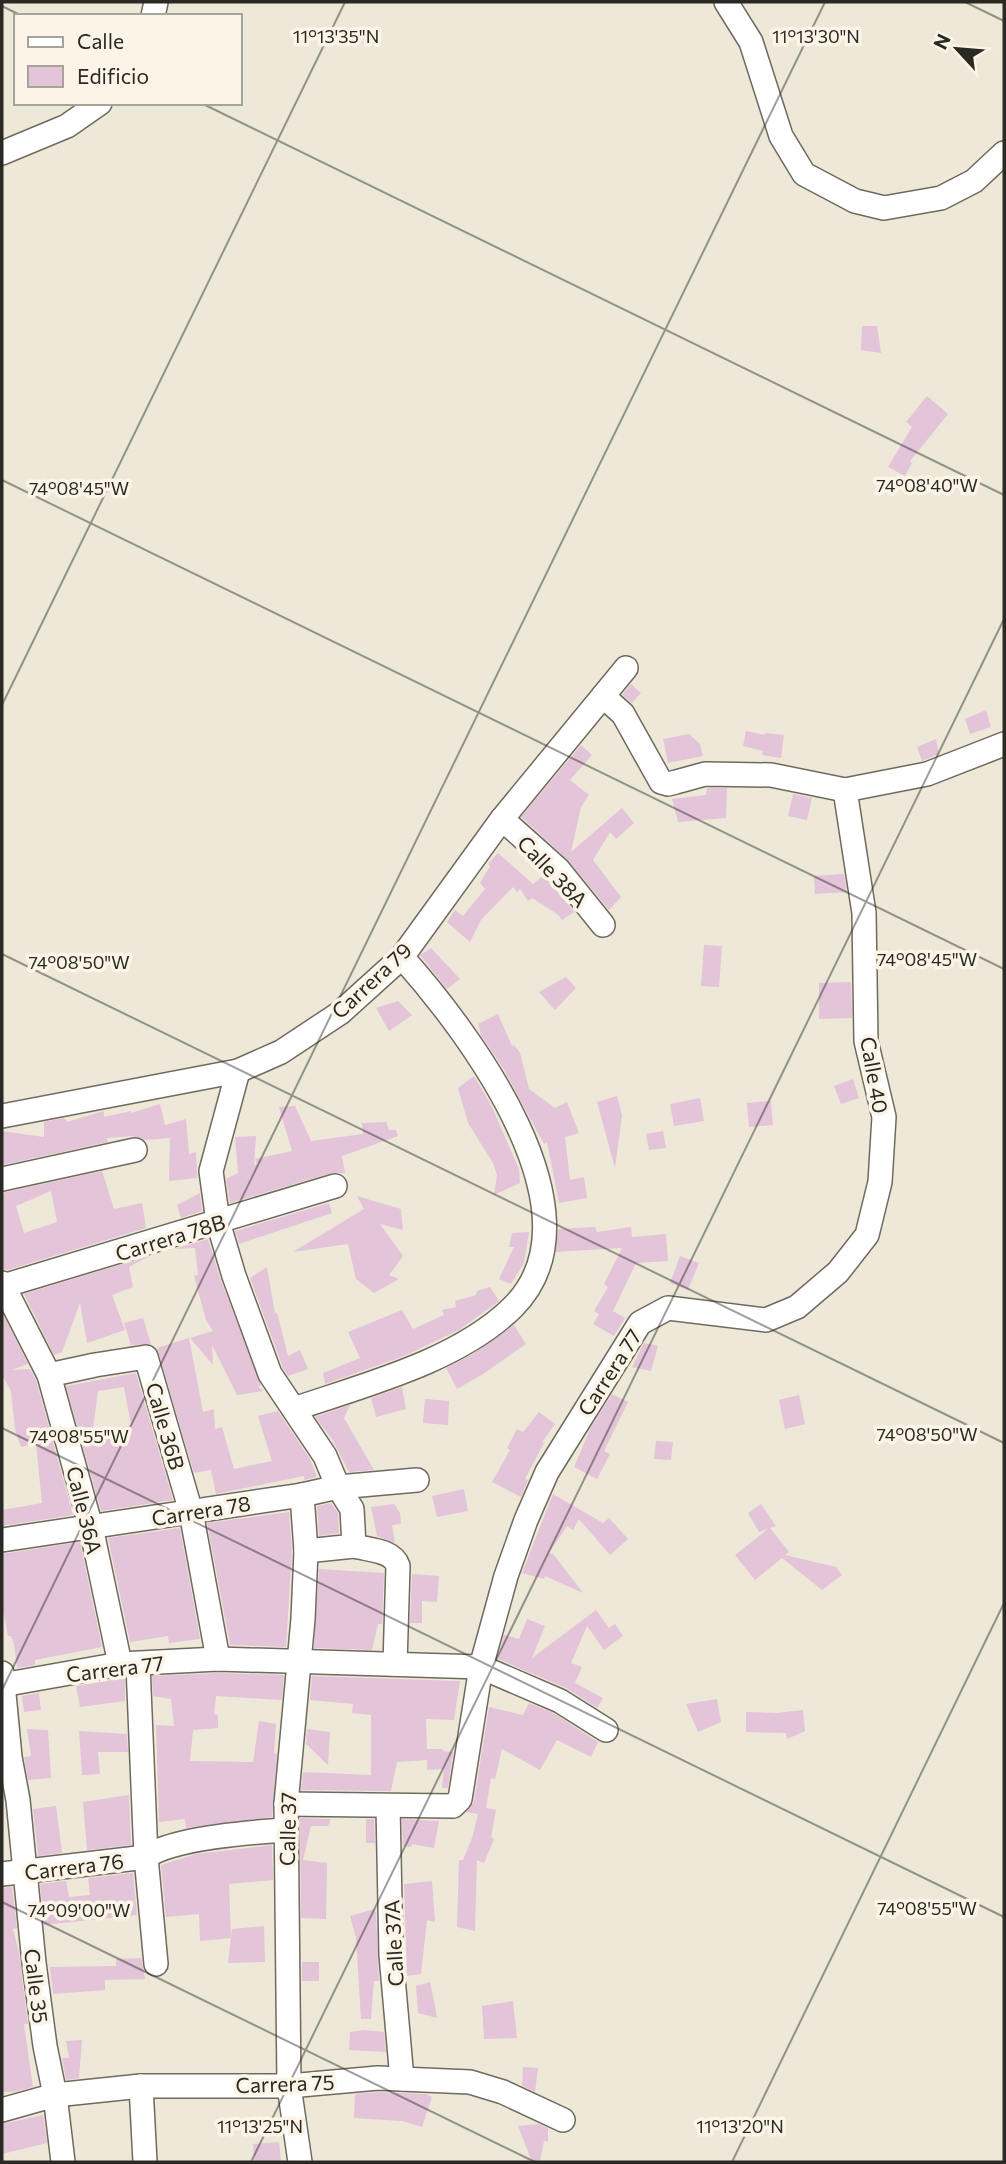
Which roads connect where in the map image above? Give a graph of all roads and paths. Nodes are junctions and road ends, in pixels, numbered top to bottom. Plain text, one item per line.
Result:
1 (726, 2) edge
2 (97, 105) edge
3 (2, 153) edge
4 (1004, 153) edge
5 (626, 668) dead end
6 (603, 696) junction
7 (1004, 744) edge
8 (845, 790) junction
9 (502, 819) junction
10 (603, 925) dead end
11 (402, 957) junction
12 (238, 1071) junction
13 (2, 1116) edge
14 (135, 1150) dead end
15 (2, 1180) edge
16 (335, 1186) dead end
17 (218, 1222) junction
18 (867, 1235) joint
19 (3, 1285) edge
20 (49, 1376) junction
21 (294, 1409) junction
22 (409, 1481) dead end
23 (338, 1487) junction
24 (302, 1495) junction
25 (191, 1512) junction
26 (91, 1527) junction
27 (2, 1541) edge
28 (354, 1546) junction
29 (306, 1551) junction
30 (218, 1659) junction
31 (301, 1661) junction
32 (396, 1664) junction
33 (129, 1665) junction
34 (481, 1667) junction
35 (2, 1681) edge
36 (606, 1730) dead end
37 (286, 1804) junction
38 (388, 1806) junction
39 (286, 1830) junction
40 (146, 1857) junction
41 (25, 1872) junction
42 (2, 1874) edge
43 (156, 1964) dead end
44 (402, 2079) junction
45 (141, 2086) junction
46 (289, 2086) junction
47 (55, 2095) junction
48 (2, 2110) edge
49 (563, 2120) dead end
50 (63, 2162) edge
51 (145, 2162) edge
52 (300, 2162) edge

1 - 4 street
2 - 3 street
5 - 6 street, Carrera 79
6 - 8 street
6 - 9 street, Carrera 79
7 - 8 street
8 - 18 street, Calle 40
9 - 10 street, Calle 38A
9 - 11 street, Carrera 79
11 - 12 street, Carrera 79
11 - 21 street
12 - 13 street, Carrera 79
12 - 17 street
14 - 15 street
16 - 17 street, Carrera 78B
17 - 19 street, Carrera 78B
17 - 21 street
18 - 34 street, Carrera 77
19 - 20 street, Calle 36A
20 - 25 street, Calle 36B
20 - 26 street, Calle 36A
21 - 23 street
22 - 23 street, Carrera 78
23 - 24 street, Carrera 78
23 - 28 street
24 - 25 street, Carrera 78
24 - 29 street, Calle 37
25 - 26 street, Carrera 78
25 - 30 street, Calle 36B
26 - 27 street, Carrera 78
26 - 33 street, Calle 36A
28 - 29 street
28 - 32 street
29 - 31 street, Calle 37
30 - 31 street, Carrera 77
30 - 33 street, Carrera 77
31 - 32 street, Carrera 77
31 - 37 street, Calle 37
32 - 34 street, Carrera 77
33 - 35 street, Carrera 77
33 - 40 street, Calle 36A
34 - 36 street, Carrera 77
34 - 38 street
35 - 41 street, Calle 35
37 - 38 street
37 - 39 street, Calle 37
38 - 44 street, Calle 37A
39 - 40 street, Carrera 76
39 - 46 street, Calle 37
40 - 41 street, Carrera 76
40 - 43 street, Calle 36A
41 - 42 street, Carrera 76
41 - 47 street, Calle 35
44 - 46 street, Carrera 75
44 - 49 street, Carrera 75
45 - 46 street, Carrera 75
45 - 47 street, Carrera 75
45 - 51 street
46 - 52 street, Calle 37
47 - 48 street, Carrera 75
47 - 50 street, Calle 35

